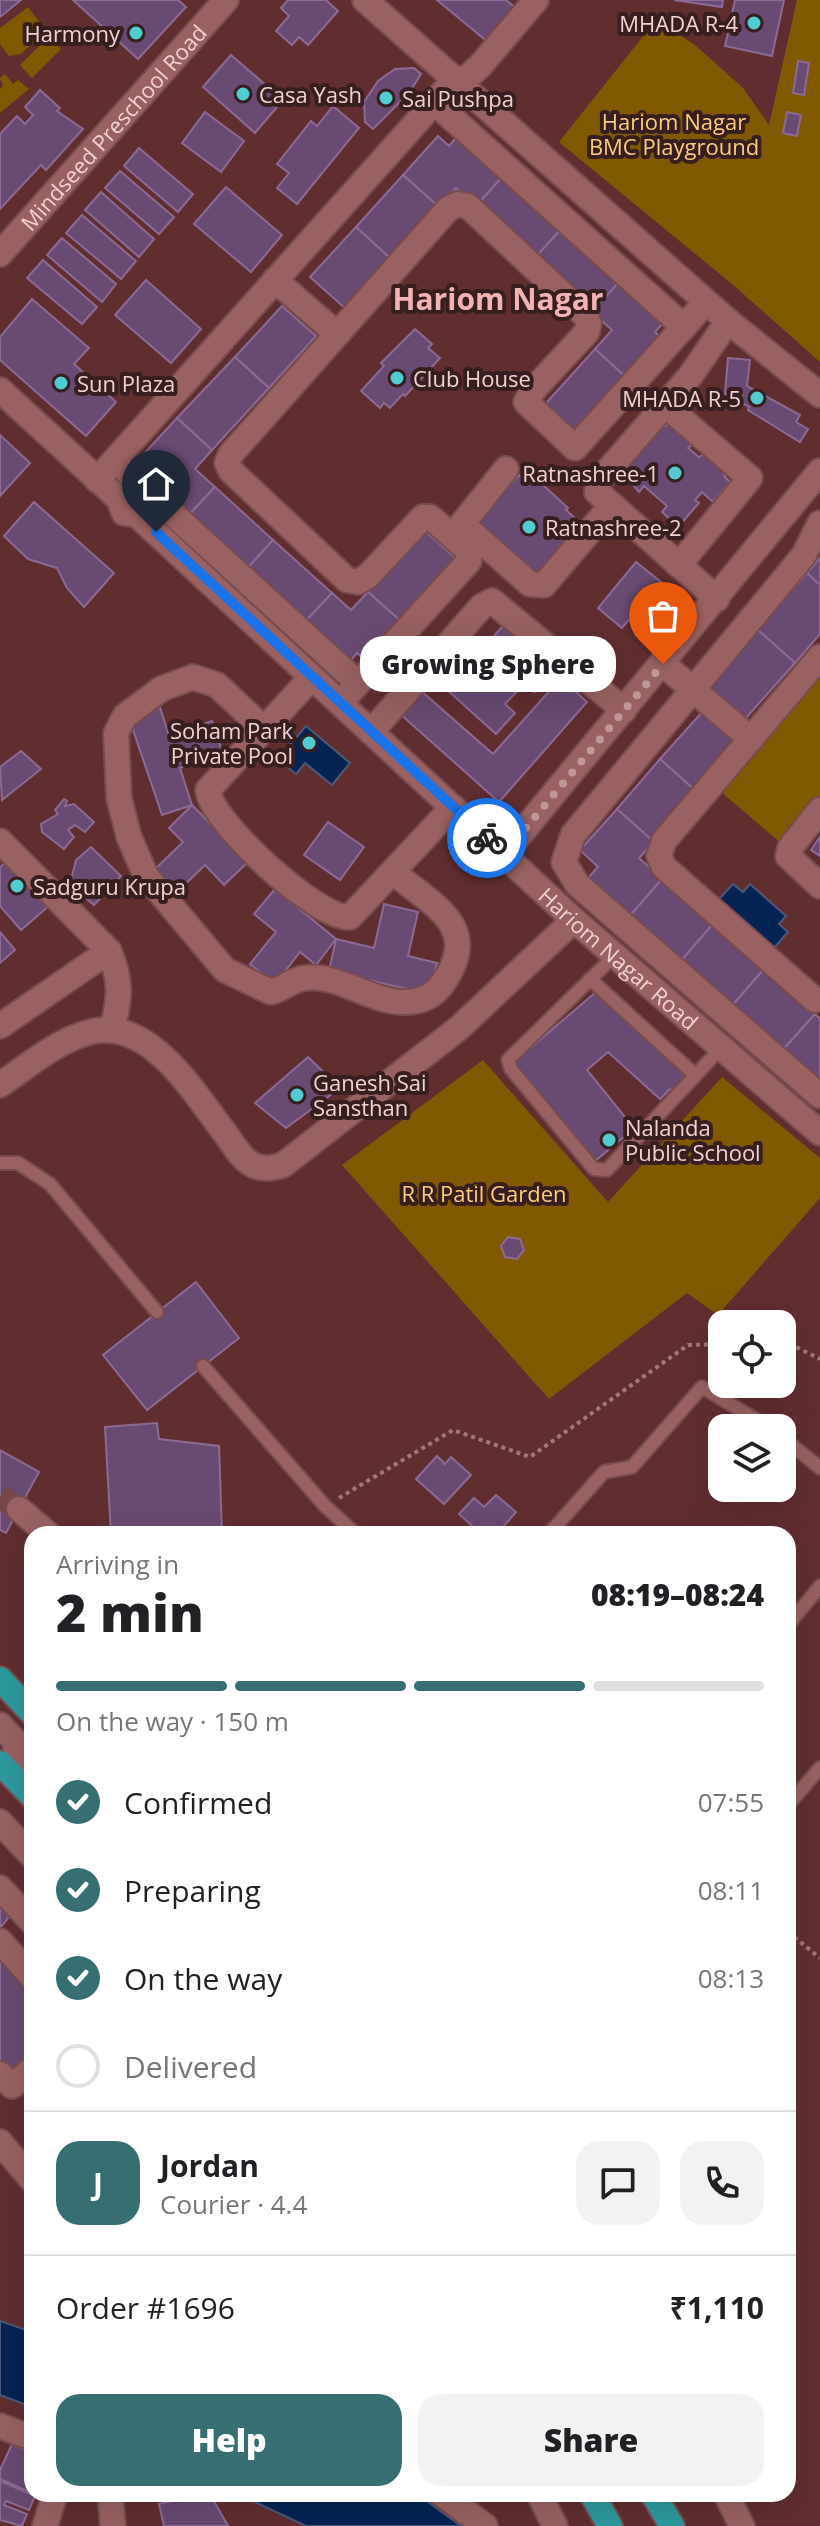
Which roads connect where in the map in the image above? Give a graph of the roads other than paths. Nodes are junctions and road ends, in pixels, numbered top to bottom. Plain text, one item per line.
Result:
1 (226, 0) edge
2 (365, 0) edge
3 (536, 0) edge
4 (459, 80) junction
5 (434, 102) junction
6 (513, 129) junction
7 (492, 154) junction
8 (567, 177) junction
9 (544, 202) junction
10 (619, 224) junction
11 (597, 250) junction
12 (0, 254) edge
13 (664, 265) junction
14 (275, 280) junction
15 (642, 290) junction
16 (706, 302) junction
17 (728, 321) junction
18 (684, 327) junction
19 (337, 334) junction
20 (0, 390) edge
21 (820, 395) edge
22 (665, 405) junction
23 (506, 469) dead end
24 (128, 473) dead end
25 (818, 479) edge
26 (97, 480) junction
27 (154, 497) junction
28 (612, 505) junction
29 (130, 509) junction
30 (820, 523) edge
31 (228, 564) junction
32 (679, 565) junction
33 (211, 583) junction
34 (717, 599) junction
35 (282, 613) junction
36 (264, 632) junction
37 (319, 647) junction
38 (820, 657) edge
39 (663, 664) junction
40 (306, 672) junction
41 (358, 683) junction
42 (693, 690) junction
43 (340, 703) junction
44 (624, 710) junction
45 (265, 730) junction
46 (371, 732) junction
47 (751, 739) junction
48 (453, 807) junction
49 (820, 810) edge
50 (0, 841) edge
51 (504, 854) junction
52 (394, 873) junction
53 (820, 886) edge
54 (574, 920) junction
55 (109, 951) junction
56 (614, 956) junction
57 (590, 979) junction
58 (818, 999) edge
59 (0, 1026) edge
60 (112, 1030) junction
61 (721, 1048) junction
62 (695, 1075) junction
63 (0, 1085) edge
64 (820, 1096) edge
65 (820, 1133) edge
66 (0, 1163) edge
67 (157, 1312) dead end
68 (203, 1366) dead end
69 (747, 1414) edge
70 (796, 1448) edge
71 (820, 1468) edge
72 (19, 1509) tunnel mouth
73 (39, 1526) edge
74 (347, 1526) edge
75 (556, 1526) edge
76 (820, 1586) edge
77 (796, 1615) edge
78 (0, 1679) edge
79 (24, 1704) edge
80 (0, 1725) edge
81 (820, 1768) edge
82 (16, 1779) edge
83 (796, 1796) edge
84 (0, 1822) edge
85 (24, 1848) edge
86 (0, 1888) edge
87 (24, 1913) edge
88 (24, 1920) edge
89 (0, 1940) edge
90 (24, 1968) edge
91 (24, 2074) edge
92 (4, 2085) edge
93 (0, 2142) edge
94 (24, 2170) edge
95 (0, 2426) edge
96 (24, 2435) edge
97 (0, 2439) edge
98 (24, 2447) edge
99 (52, 2502) edge
100 (111, 2502) edge
101 (453, 2502) edge
102 (543, 2502) edge
103 (596, 2502) edge
104 (658, 2502) edge
105 (730, 2502) edge
106 (45, 2526) edge
107 (113, 2526) edge
108 (485, 2526) edge
109 (555, 2526) edge
110 (610, 2526) edge
111 (672, 2526) edge
112 (742, 2526) edge

1 - 12 street, Mindseed Preschool Road
2 - 4 street
3 - 4 street
4 - 5 street
4 - 6 street
5 - 7 street
5 - 14 street
6 - 7 street
6 - 8 street
7 - 9 street
8 - 9 street
8 - 10 street
9 - 11 street
10 - 11 street
10 - 13 street
11 - 15 street
13 - 15 street
13 - 16 street
14 - 19 street
14 - 26 street
15 - 18 street
16 - 17 street
16 - 18 street
17 - 21 street
17 - 22 street
18 - 19 street
19 - 41 street
20 - 26 street, Hariom Nagar Road
22 - 28 street
22 - 32 street
23 - 28 street
24 - 27 street
25 - 34 street
26 - 29 street, Hariom Nagar Road
27 - 29 street
27 - 31 street
28 - 32 street
29 - 33 street, Hariom Nagar Road
30 - 42 street
31 - 33 street
31 - 35 street
32 - 34 street
33 - 36 street, Hariom Nagar Road
34 - 39 street
35 - 36 street
35 - 37 street
36 - 40 street, Hariom Nagar Road
37 - 40 street
37 - 41 street
38 - 47 street
39 - 42 street
39 - 44 street
40 - 43 street, Hariom Nagar Road
40 - 45 street
41 - 43 street
42 - 47 street
42 - 64 street
43 - 46 street, Hariom Nagar Road
44 - 46 street
44 - 51 street
45 - 52 street
45 - 52 street
46 - 48 street, Hariom Nagar Road
47 - 58 street
48 - 51 street, Hariom Nagar Road
48 - 52 street
49 - 53 street
50 - 55 street
51 - 54 street, Hariom Nagar Road
54 - 56 street, Hariom Nagar Road
54 - 60 street
55 - 59 street
55 - 60 street
56 - 57 lane
56 - 61 street, Hariom Nagar Road
57 - 62 lane
57 - 62 lane
60 - 63 street
61 - 62 lane
61 - 65 street, Hariom Nagar Road
66 - 67 lane
68 - 74 lane
69 - 75 lane
70 - 71 lane
72 - 73 street
76 - 77 lane
78 - 79 highway
80 - 82 street
81 - 83 lane
84 - 85 street
86 - 87 street
88 - 89 street
89 - 90 street
91 - 92 street
93 - 94 street
95 - 96 street
97 - 98 street
99 - 106 street
100 - 107 street
101 - 108 street
102 - 109 street
103 - 110 highway
104 - 111 highway
105 - 112 street

